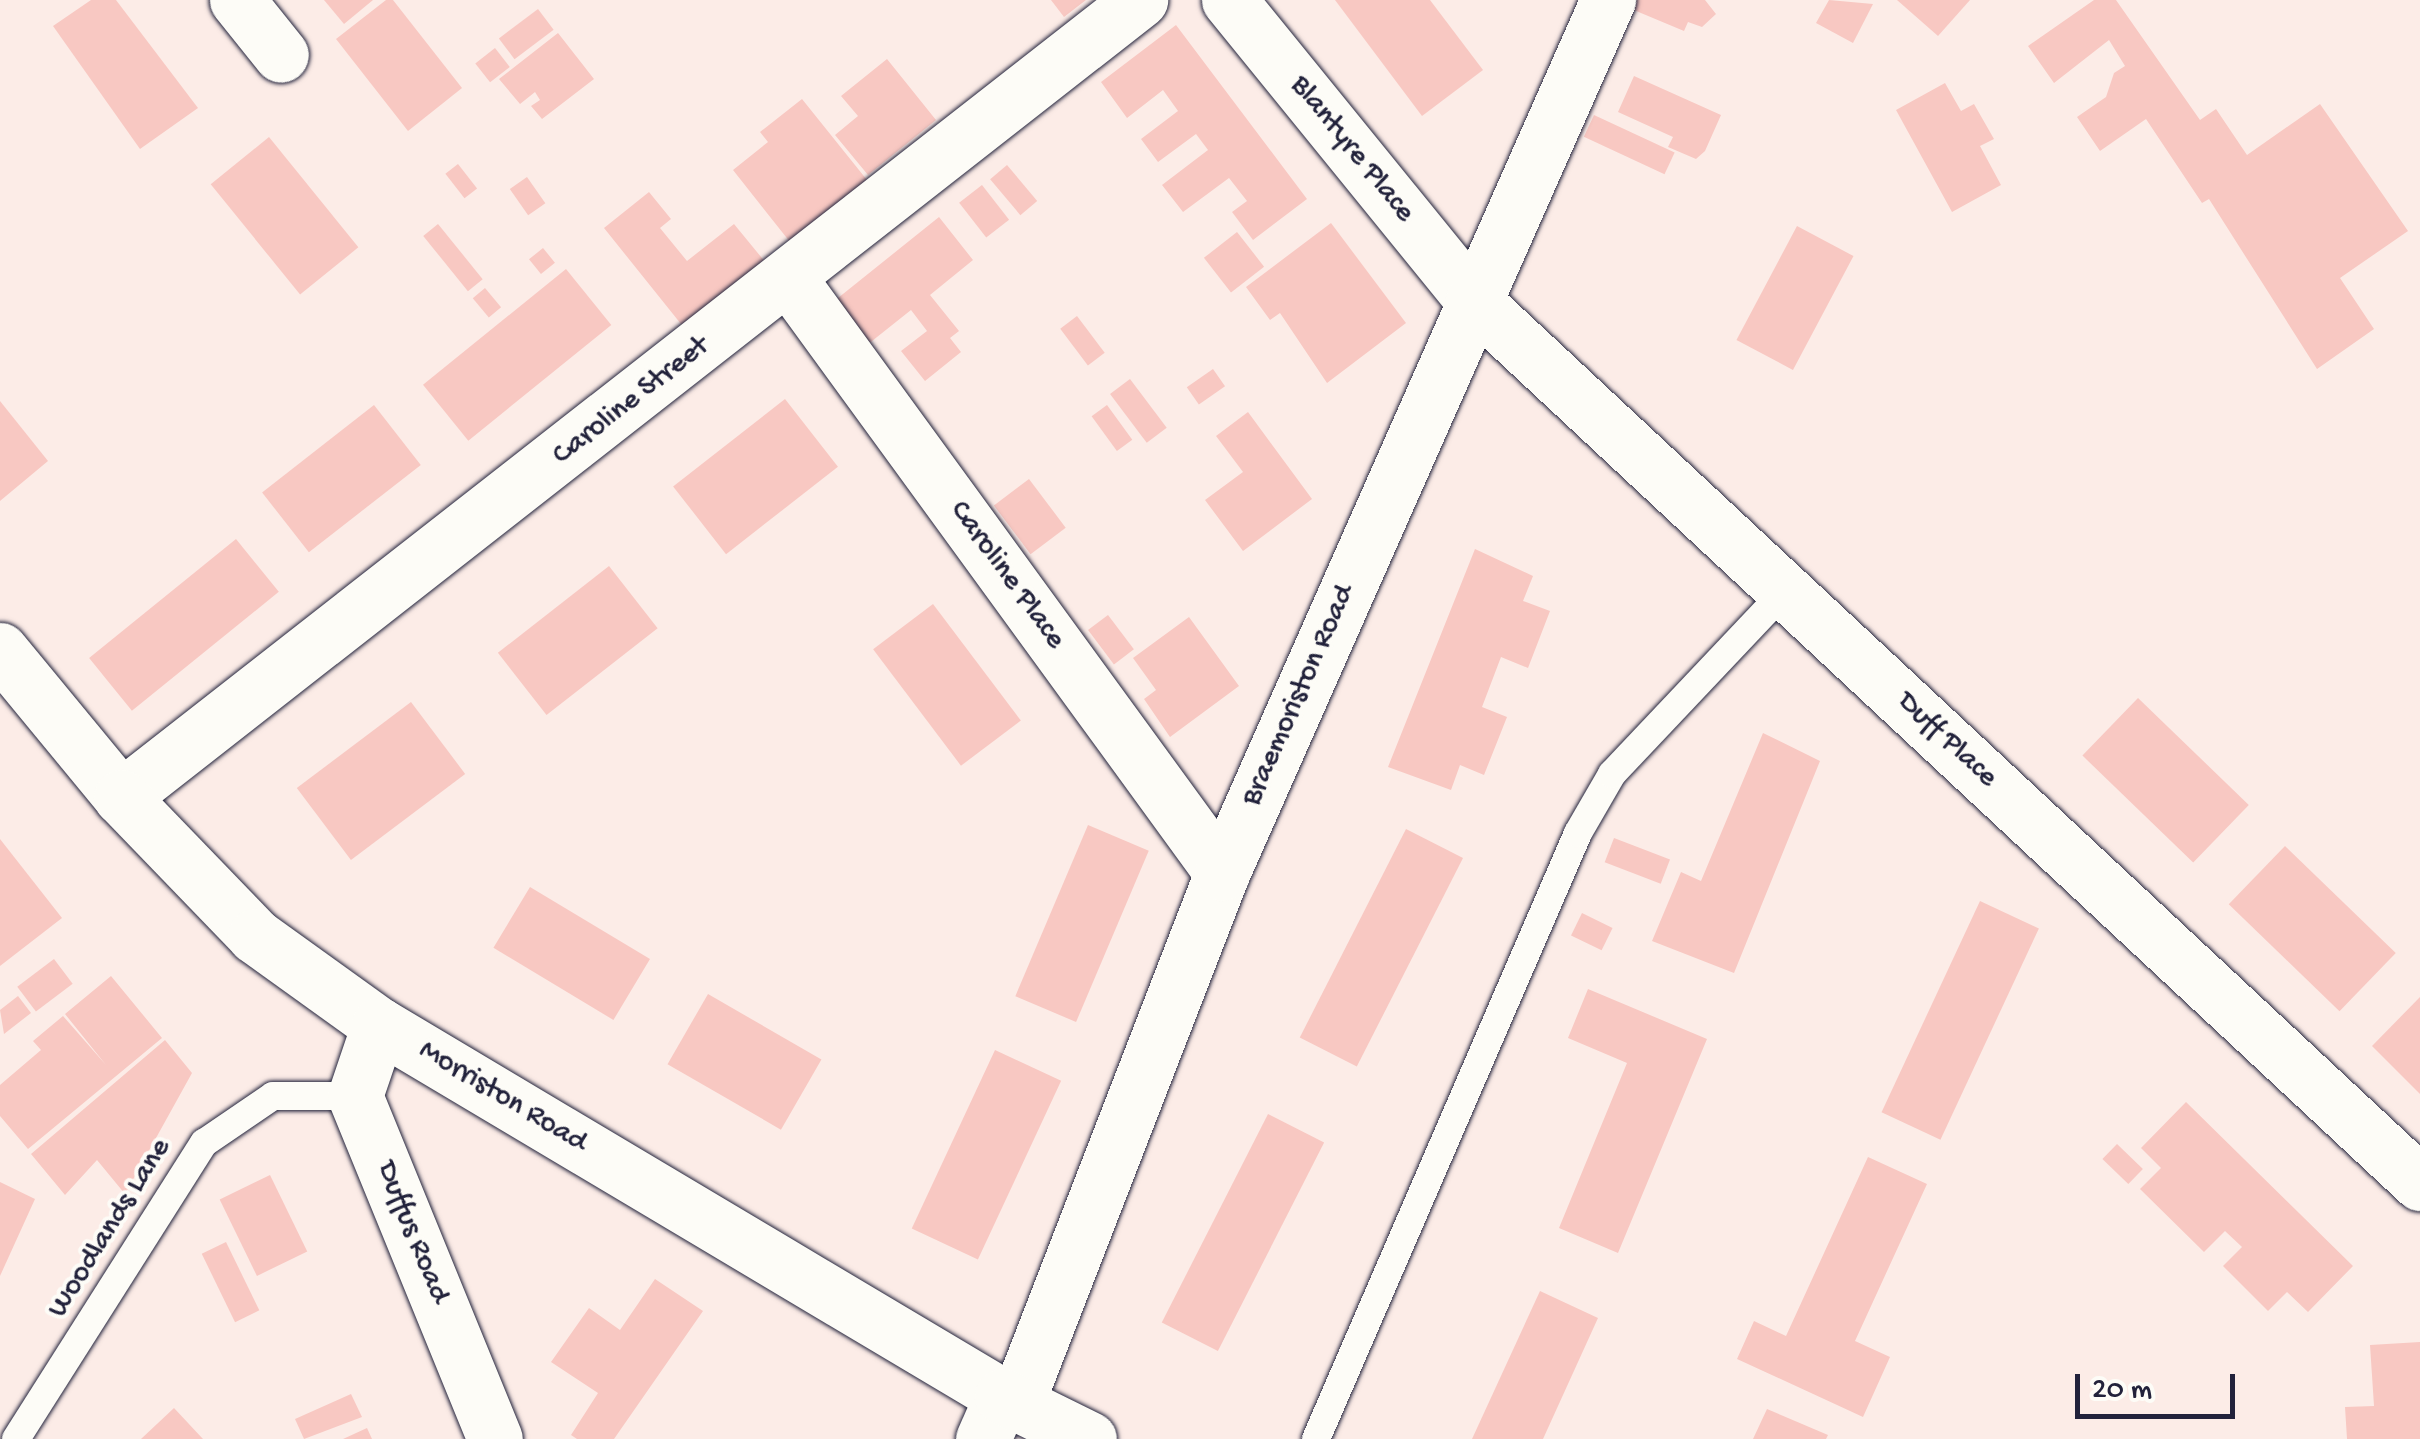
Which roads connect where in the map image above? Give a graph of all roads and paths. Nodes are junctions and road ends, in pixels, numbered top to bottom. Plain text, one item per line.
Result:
1 (237, 0) edge
2 (1140, 0) edge
3 (1228, 0) edge
4 (1608, 0) edge
5 (281, 55) dead end
6 (790, 280) junction
7 (1473, 300) junction
8 (1785, 591) junction
9 (0, 650) edge
10 (120, 798) junction
11 (1222, 873) junction
12 (379, 1025) junction
13 (355, 1096) junction
14 (2420, 1183) edge
15 (1001, 1412) edge
16 (16, 1439) edge
17 (495, 1439) edge
18 (1089, 1439) edge
19 (1316, 1439) edge

1 - 5 street
2 - 6 street, Caroline Street
3 - 7 street, Blantyre Place
4 - 7 street, Braemoriston Road
6 - 10 street, Caroline Street
6 - 11 street, Caroline Place
7 - 8 street, Duff Place
7 - 11 street, Braemoriston Road
8 - 14 street, Duff Place
8 - 19 lane
9 - 10 street, Morriston Road
10 - 12 street, Morriston Road
11 - 15 street, Braemoriston Road
12 - 13 street
12 - 15 street, Morriston Road
13 - 16 lane, Woodlands Lane
13 - 17 street, Duffus Road
15 - 18 street, Morriston Road

